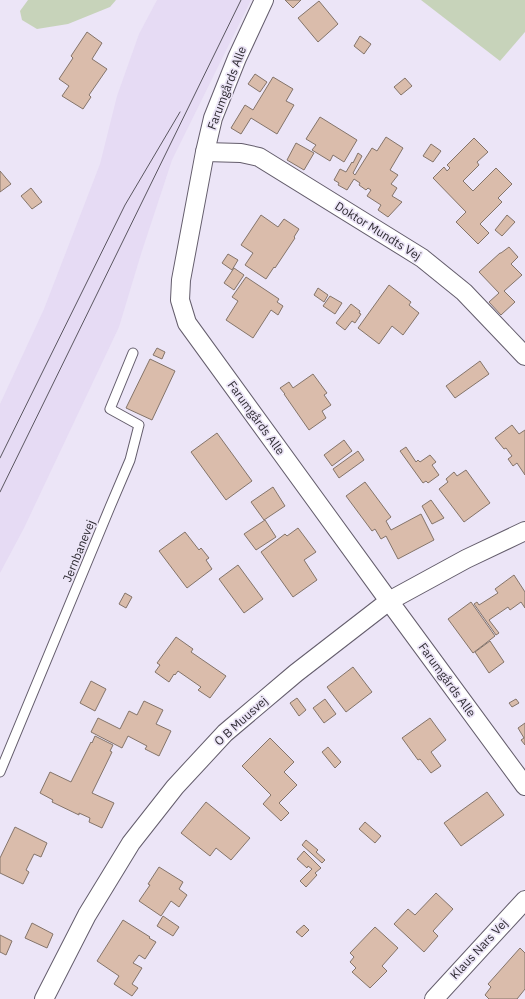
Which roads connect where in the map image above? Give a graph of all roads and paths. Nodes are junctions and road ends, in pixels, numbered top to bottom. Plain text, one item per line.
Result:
1 (264, 0) edge
2 (205, 152) junction
3 (133, 353) dead end
4 (525, 356) edge
5 (525, 531) edge
6 (389, 601) junction
7 (0, 772) edge
8 (525, 786) edge
9 (525, 900) edge
10 (44, 999) edge
11 (434, 999) edge

1 - 2 street, Farumgårds Alle
2 - 4 street, Doktor Mundts Vej
2 - 6 street, Farumgårds Alle
3 - 7 lane, Jernbanevej
5 - 6 street, O B Muusvej
6 - 8 street, Farumgårds Alle
6 - 10 street, O B Muusvej
9 - 11 street, Klaus Nars Vej

